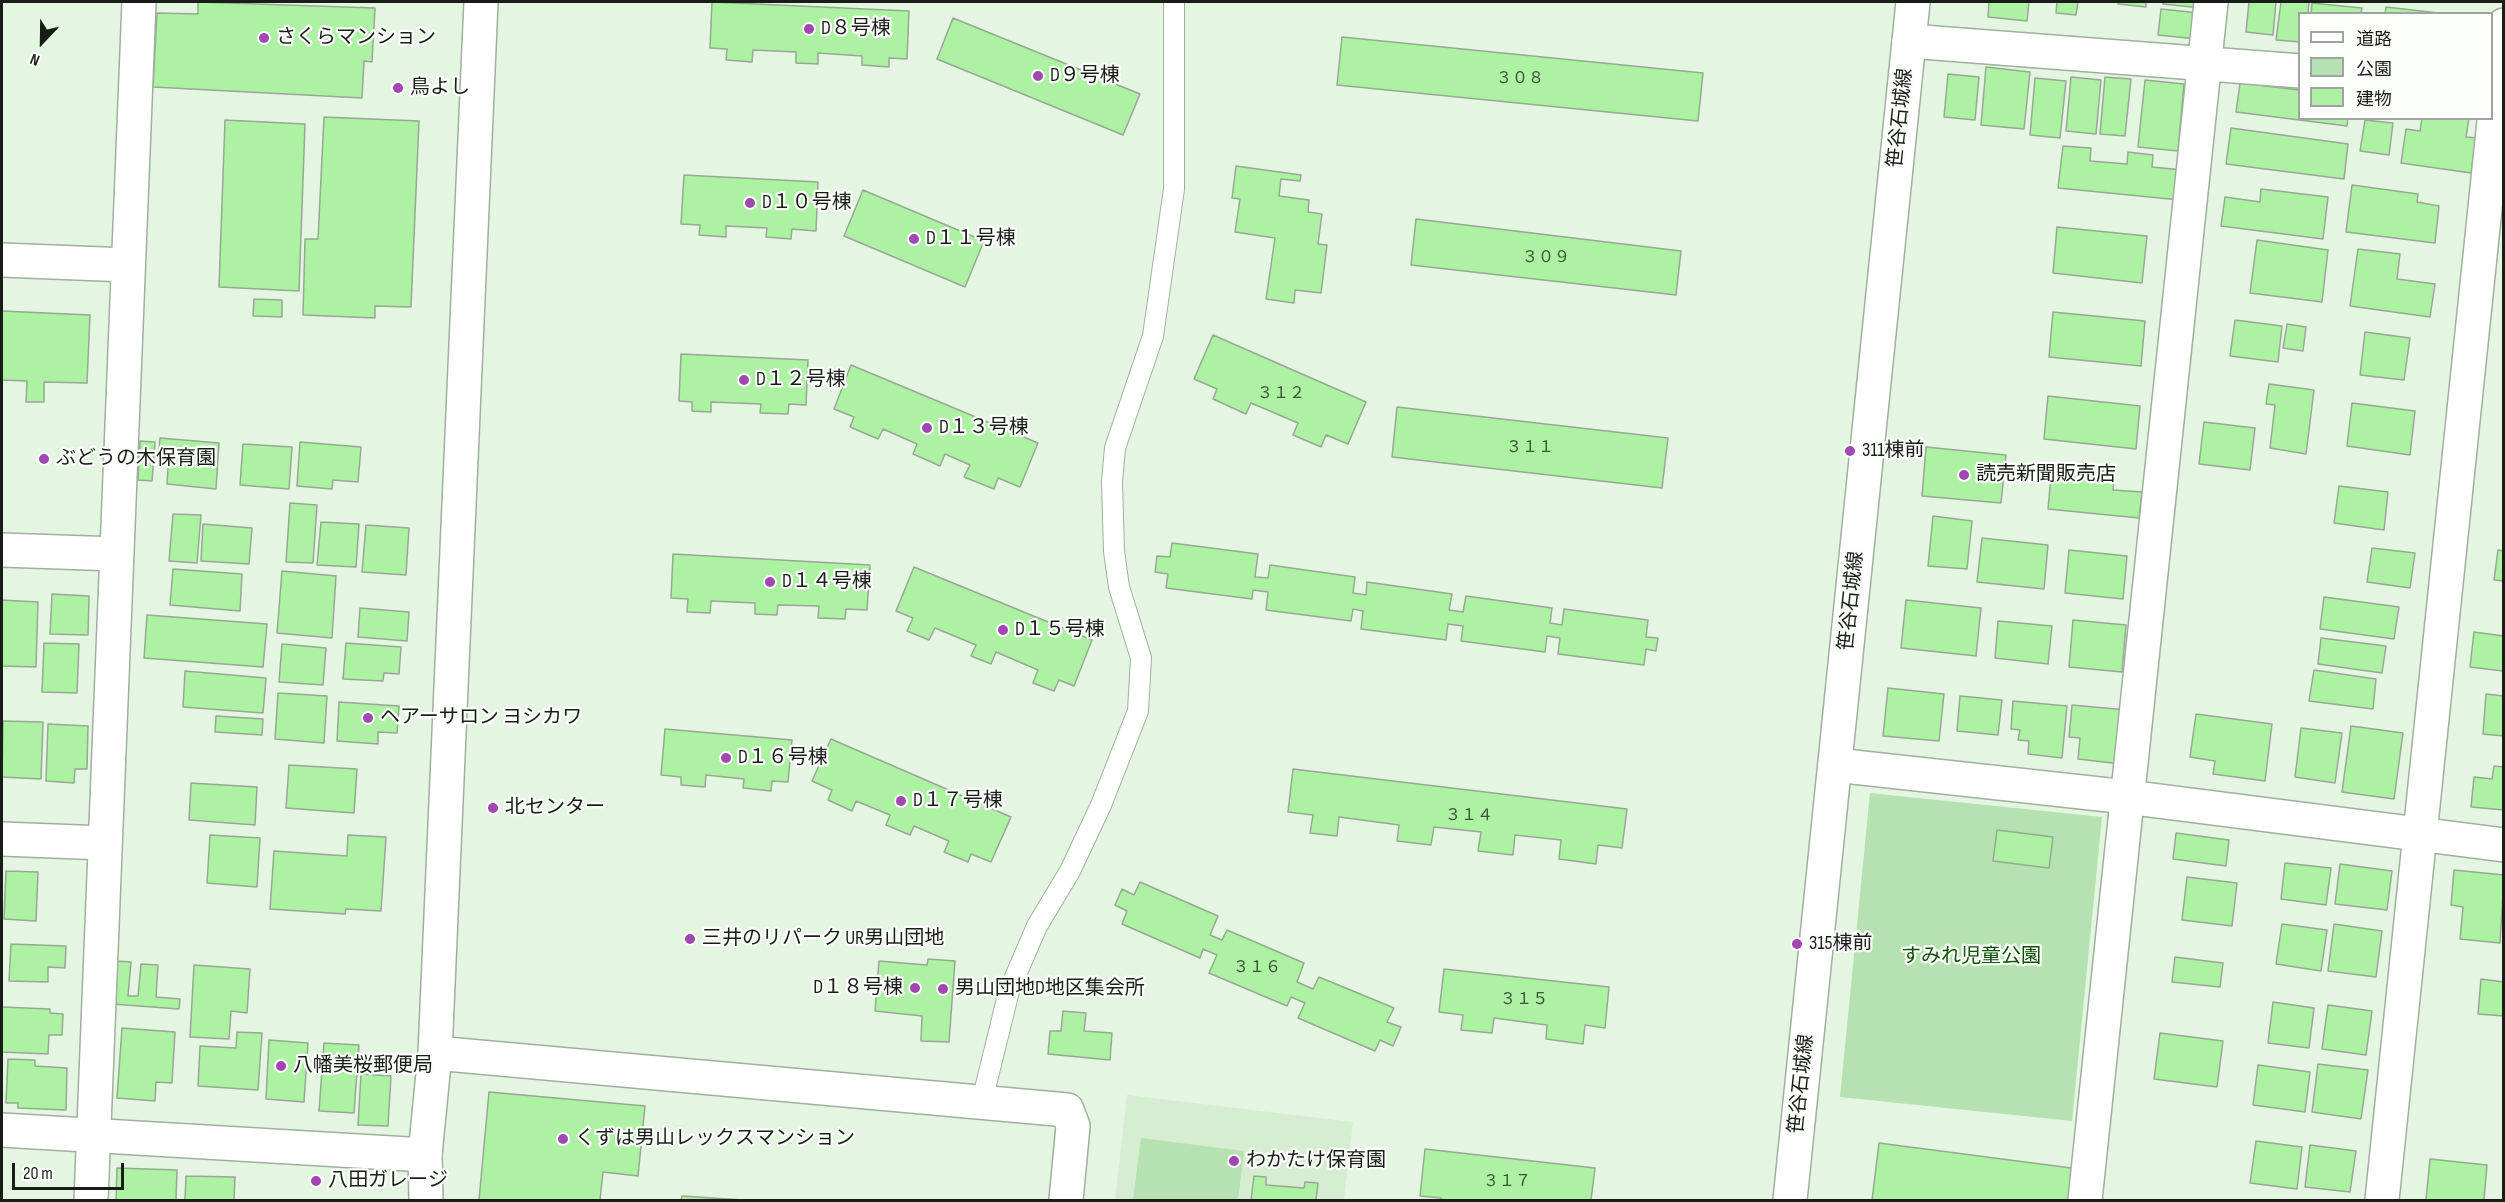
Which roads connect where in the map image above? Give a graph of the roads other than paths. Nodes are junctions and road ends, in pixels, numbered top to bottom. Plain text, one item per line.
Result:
1 (139, 2) edge
2 (481, 2) edge
3 (1174, 2) edge
4 (1913, 2) edge
5 (2211, 2) edge
6 (2504, 25) edge
7 (1909, 41) junction
8 (2205, 63) junction
9 (2298, 71) edge
10 (2497, 89) edge
11 (2, 260) edge
12 (128, 265) junction
13 (2, 550) edge
14 (117, 554) junction
15 (1835, 765) junction
16 (2127, 797) junction
17 (2420, 835) junction
18 (2, 838) edge
19 (105, 843) junction
20 (2504, 845) edge
21 (435, 1053) junction
22 (982, 1101) junction
23 (2, 1130) edge
24 (93, 1136) junction
25 (426, 1155) junction
26 (91, 1200) edge
27 (426, 1200) edge
28 (1066, 1200) edge
29 (1790, 1200) edge
30 (2085, 1200) edge
31 (2382, 1200) edge

1 - 12 street
2 - 21 street
3 - 22 lane
4 - 7 street, 笹谷石城線
5 - 8 street
6 - 10 street
7 - 8 street
7 - 15 street, 笹谷石城線
8 - 9 street
8 - 16 street
10 - 17 street
11 - 12 street
12 - 14 street
13 - 14 street
14 - 19 street
15 - 16 street
15 - 29 street, 笹谷石城線
16 - 17 street
16 - 30 street
17 - 20 street
17 - 31 street
18 - 19 street
19 - 24 street
21 - 22 street
21 - 25 street
22 - 28 street
23 - 24 street
24 - 25 street
24 - 26 street
25 - 27 street

